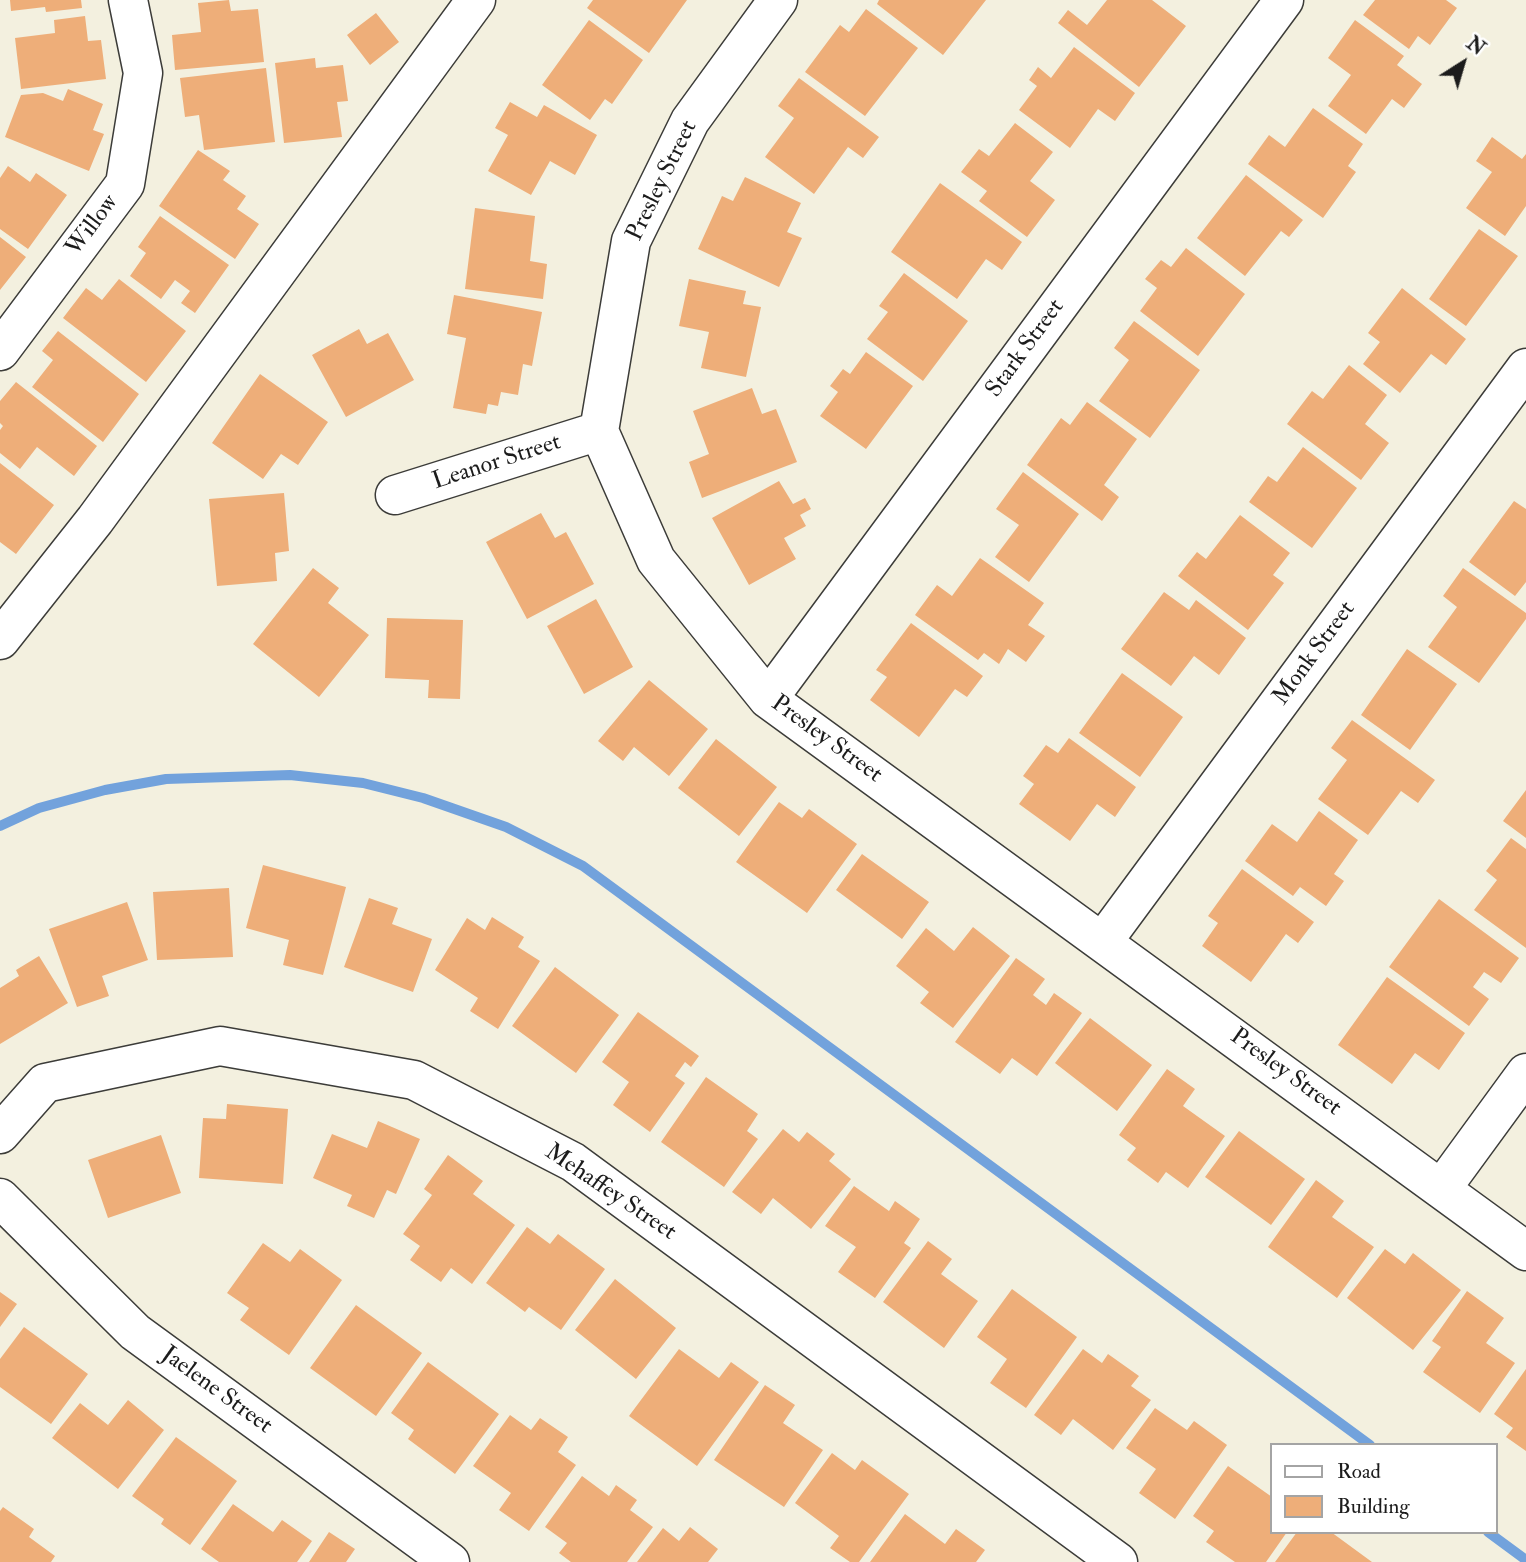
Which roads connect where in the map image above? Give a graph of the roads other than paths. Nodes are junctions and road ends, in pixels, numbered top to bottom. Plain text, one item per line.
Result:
1 (128, 0) edge
2 (476, 0) edge
3 (778, 0) edge
4 (1284, 0) edge
5 (0, 351) edge
6 (1526, 368) edge
7 (598, 431) junction
8 (395, 495) dead end
9 (0, 640) edge
10 (768, 699) junction
11 (1104, 940) junction
12 (1526, 1073) edge
13 (0, 1134) edge
14 (1442, 1188) junction
15 (0, 1198) edge
16 (1526, 1251) edge
17 (450, 1562) edge
18 (1118, 1562) edge

1 - 5 street, Willow
2 - 9 street
3 - 7 street, Presley Street
4 - 10 street, Stark Street
6 - 11 street, Monk Street
7 - 8 street, Leanor Street
7 - 10 street, Presley Street
10 - 11 street, Presley Street
11 - 14 street, Presley Street
12 - 14 street
13 - 18 street, Mehaffey Street
14 - 16 street, Presley Street
15 - 17 street, Jaelene Street

